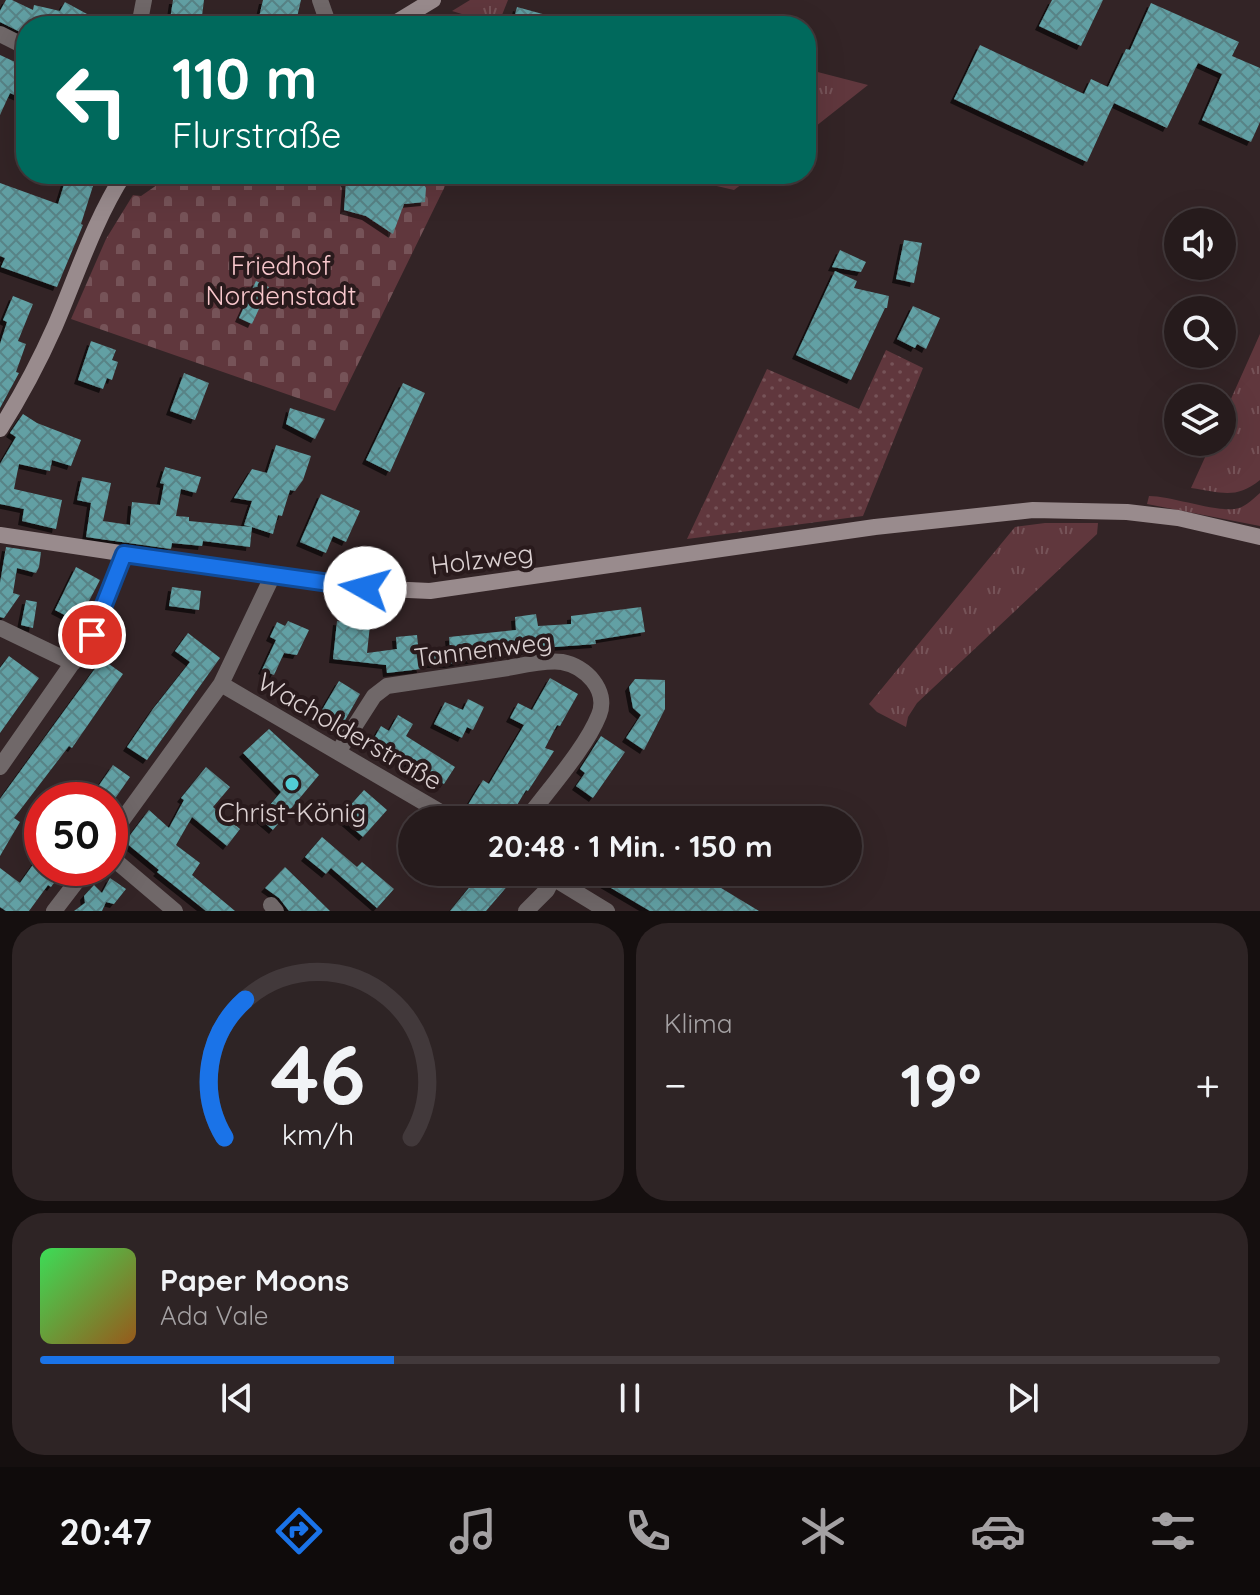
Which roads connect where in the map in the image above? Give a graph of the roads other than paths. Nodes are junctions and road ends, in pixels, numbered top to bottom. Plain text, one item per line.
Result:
1 (433, 0) edge
2 (407, 16) edge
3 (118, 184) edge
4 (0, 429) edge
5 (0, 535) edge
6 (1260, 537) edge
7 (124, 554) junction
8 (272, 577) junction
9 (0, 628) edge
10 (73, 663) junction
11 (221, 684) junction
12 (338, 752) junction
13 (0, 767) edge
14 (430, 806) edge
15 (536, 806) edge
16 (128, 812) edge
17 (128, 871) edge
18 (73, 886) edge
19 (547, 886) edge
20 (566, 886) edge
21 (54, 911) edge
22 (175, 911) edge
23 (526, 911) edge
24 (607, 911) edge

1 - 2 main road
3 - 4 main road
5 - 7 main road, Holzweg
6 - 8 main road, Holzweg
7 - 8 main road, Holzweg
7 - 10 street
8 - 11 street
9 - 10 street
10 - 13 street
11 - 12 street, Wacholderstraße
11 - 16 street
12 - 14 street, Wacholderstraße
12 - 15 street, Tannenweg
17 - 22 street
18 - 21 street
19 - 23 street
20 - 24 street

